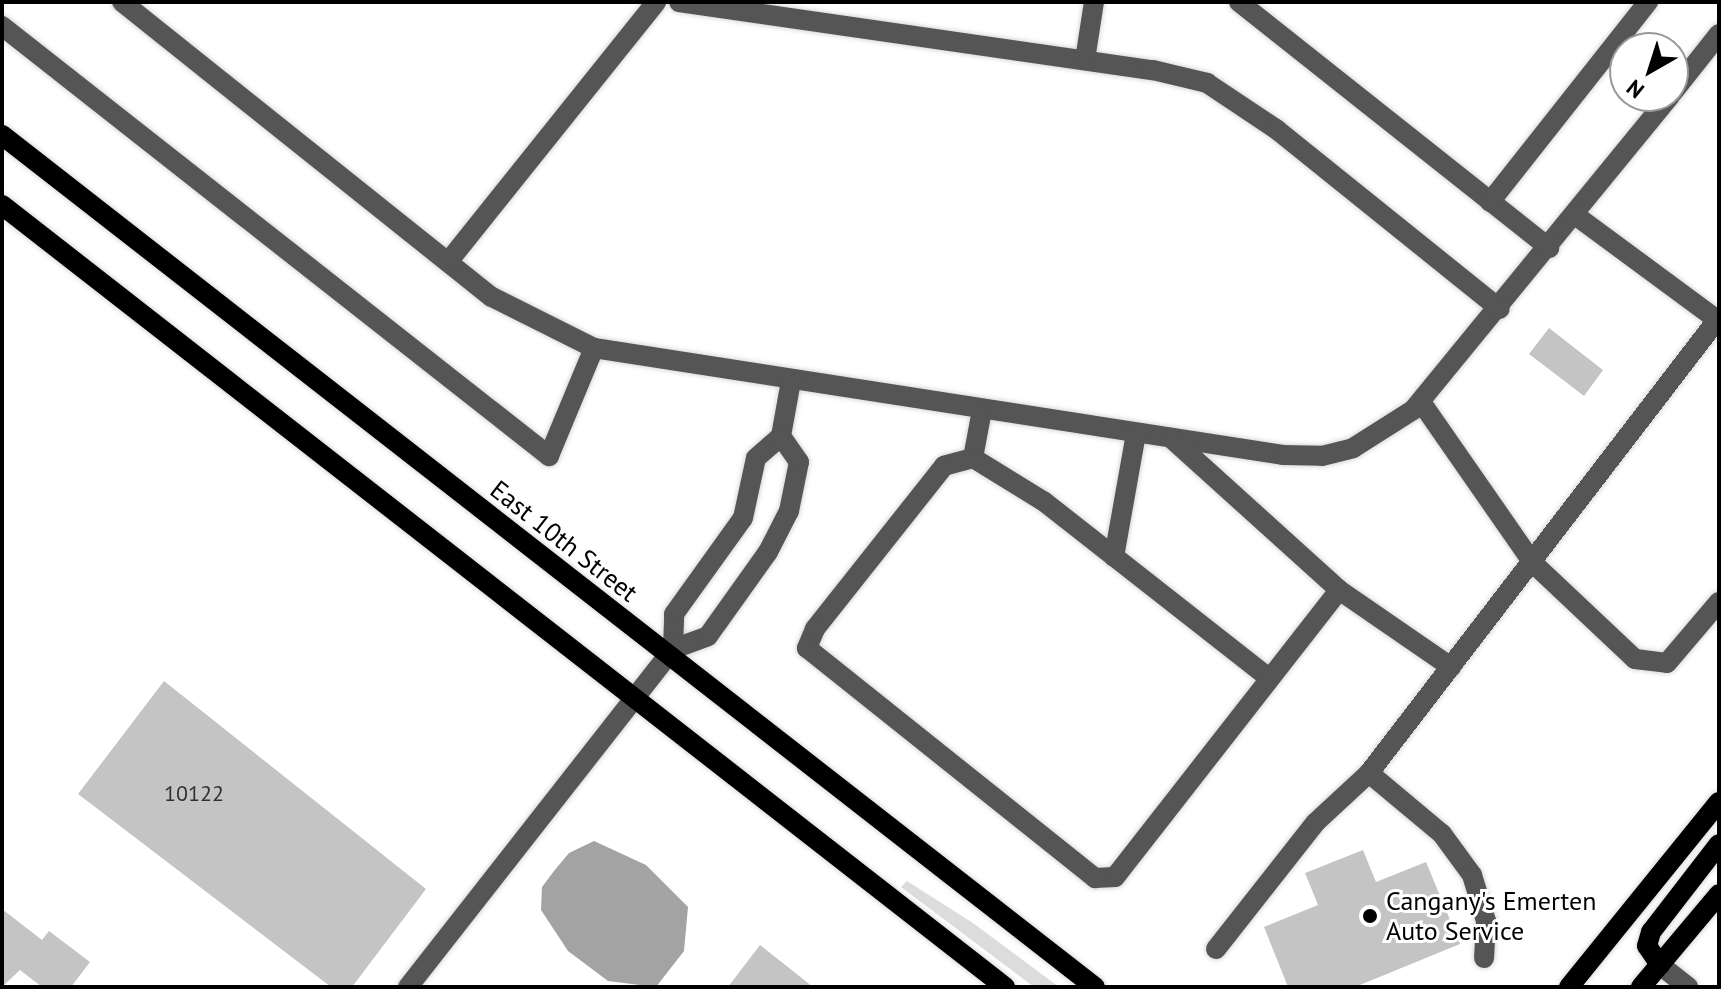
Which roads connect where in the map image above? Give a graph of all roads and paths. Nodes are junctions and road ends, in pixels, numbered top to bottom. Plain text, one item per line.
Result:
1 (122, 2) edge
2 (656, 2) edge
3 (679, 2) edge
4 (1094, 2) edge
5 (1239, 2) edge
6 (1648, 2) edge
7 (2, 26) edge
8 (1716, 43) edge
9 (1085, 60) junction
10 (1689, 74) edge
11 (1658, 112) edge
12 (2, 135) edge
13 (1490, 202) junction
14 (2, 205) edge
15 (1575, 215) junction
16 (1549, 248) junction
17 (448, 262) junction
18 (1500, 309) junction
19 (1718, 320) edge
20 (594, 348) junction
21 (791, 381) junction
22 (1421, 402) junction
23 (982, 410) junction
24 (1136, 433) junction
25 (781, 436) junction
26 (1171, 438) junction
27 (973, 458) junction
28 (1114, 557) junction
29 (1533, 563) junction
30 (1339, 590) junction
31 (1719, 602) edge
32 (671, 652) junction
33 (1451, 667) junction
34 (1269, 678) junction
35 (633, 699) junction
36 (1369, 773) junction
37 (1719, 802) edge
38 (1719, 844) edge
39 (1719, 894) edge
40 (1216, 949) dead end
41 (1484, 958) dead end
42 (1660, 965) junction
43 (408, 987) edge
44 (1005, 987) edge
45 (1095, 987) edge
46 (1569, 987) edge
47 (1641, 987) edge
48 (1688, 987) edge

1 - 17 lane
2 - 17 lane
3 - 9 lane
4 - 9 lane
5 - 13 lane
6 - 13 lane
7 - 20 lane
8 - 10 lane
9 - 18 lane
11 - 15 lane
12 - 32 main road, East 10th Street
13 - 16 lane
14 - 35 main road
15 - 16 lane
15 - 19 lane
16 - 18 lane
17 - 20 lane
18 - 22 lane
19 - 29 lane
20 - 21 lane
21 - 23 lane
21 - 25 lane
22 - 26 lane
22 - 29 lane
23 - 24 lane
23 - 27 lane
24 - 26 lane
24 - 28 lane
25 - 32 lane
25 - 32 lane
26 - 30 lane
27 - 28 lane
27 - 34 lane
28 - 34 lane
29 - 31 lane
29 - 33 lane
30 - 33 lane
30 - 34 lane
32 - 35 lane
32 - 45 main road, East 10th Street
33 - 36 lane
35 - 43 lane
35 - 44 main road
36 - 40 lane
36 - 41 lane
37 - 46 main road
38 - 42 main road
39 - 42 main road
42 - 47 main road
42 - 48 lane

